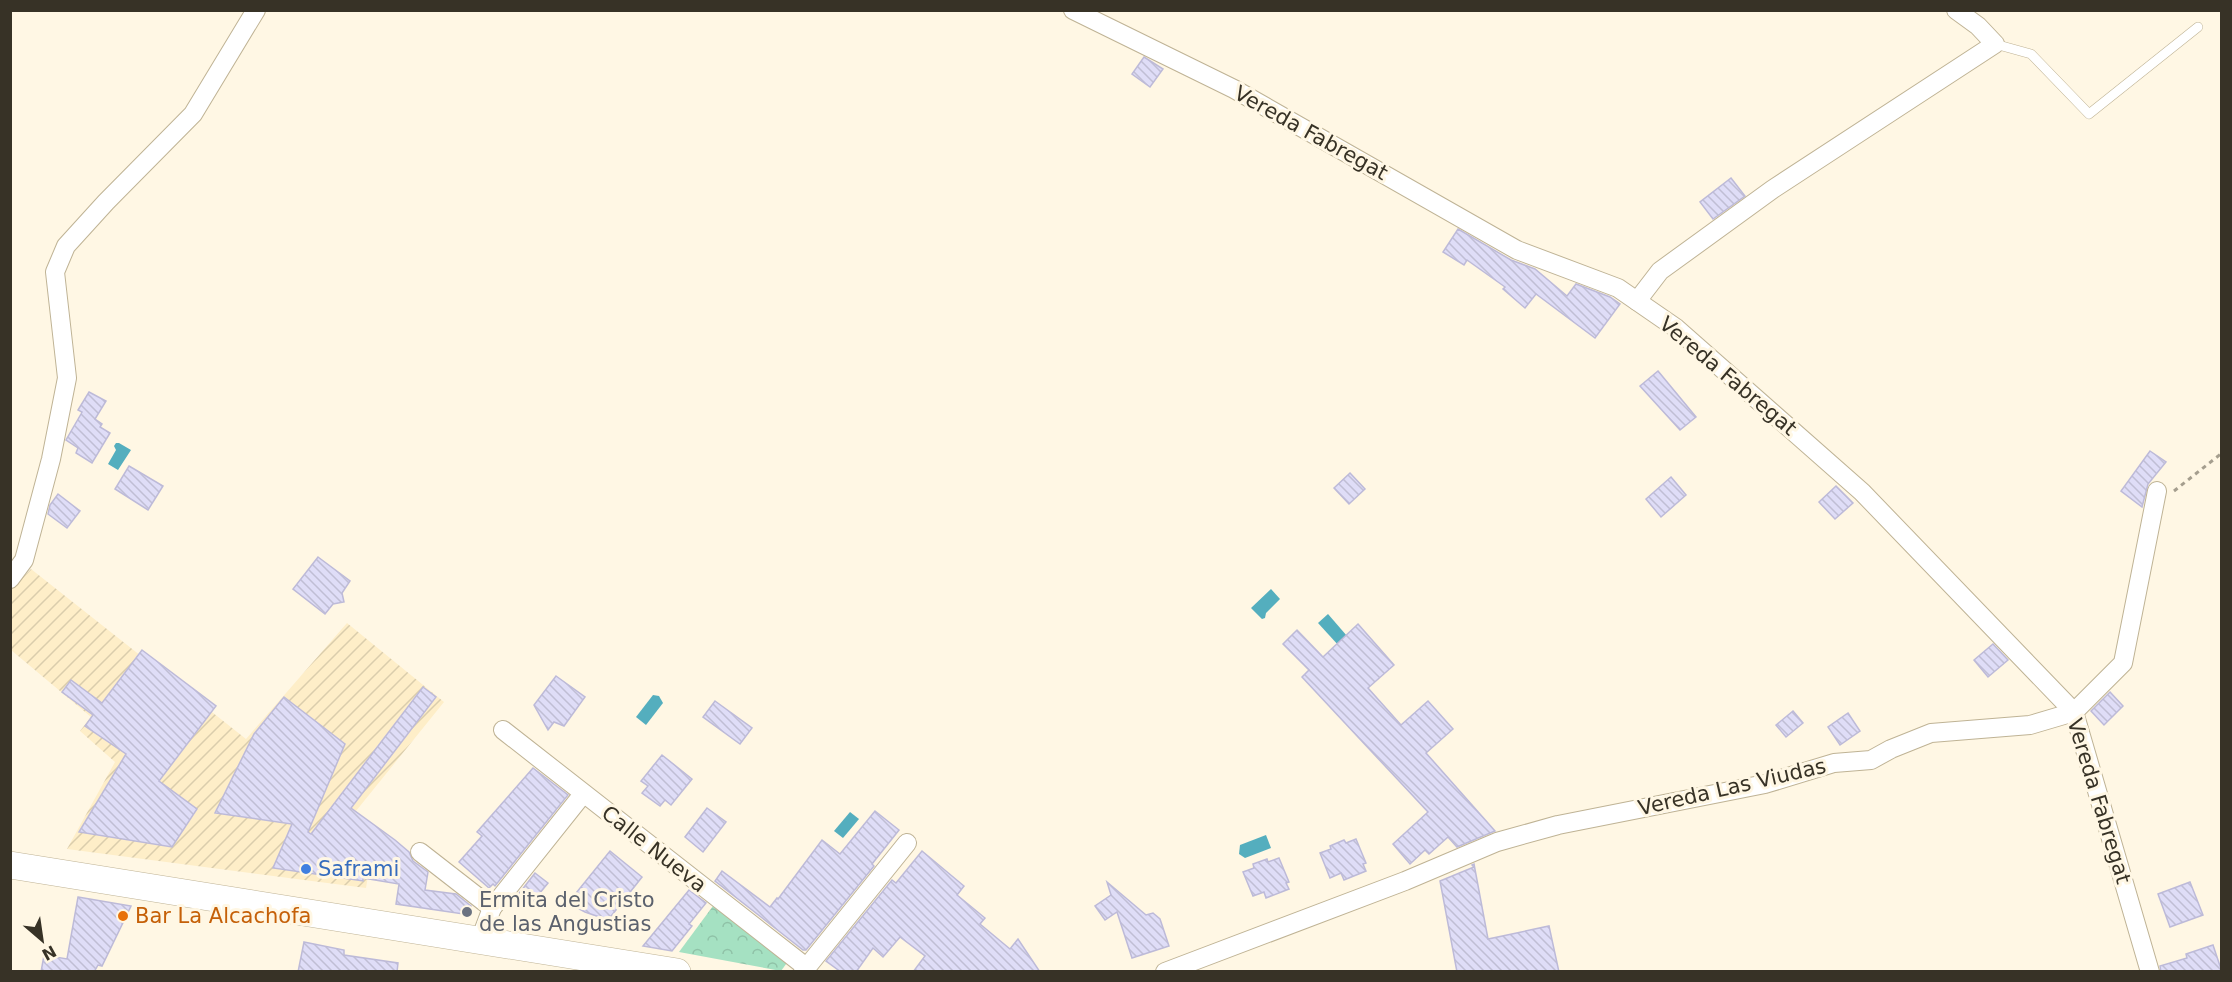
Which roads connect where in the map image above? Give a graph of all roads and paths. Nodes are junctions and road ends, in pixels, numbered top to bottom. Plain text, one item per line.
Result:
1 (256, 10) edge
2 (1073, 10) edge
3 (1956, 10) edge
4 (2198, 27) dead end
5 (1995, 44) junction
6 (1637, 301) junction
7 (2222, 453) edge
8 (2156, 498) joint
9 (10, 579) edge
10 (2074, 712) junction
11 (503, 730) dead end
12 (583, 795) junction
13 (907, 843) dead end
14 (420, 852) dead end
15 (10, 865) edge
16 (492, 908) junction
17 (480, 940) junction
18 (593, 965) edge
19 (804, 969) edge
20 (1169, 971) edge
21 (676, 972) edge
22 (2150, 972) edge

1 - 9 street
2 - 6 street, Vereda Fabregat
3 - 5 street
4 - 5 lane
5 - 6 street
6 - 10 street, Vereda Fabregat
7 - 8 path
8 - 10 street, Vereda Las Viudas
10 - 20 street, Vereda Las Viudas
10 - 22 street, Vereda Fabregat
11 - 12 street, Calle Nueva
12 - 16 street
12 - 19 street, Calle Nueva
13 - 19 street
14 - 16 street
15 - 17 main road
16 - 17 street
17 - 18 main road
18 - 21 main road

